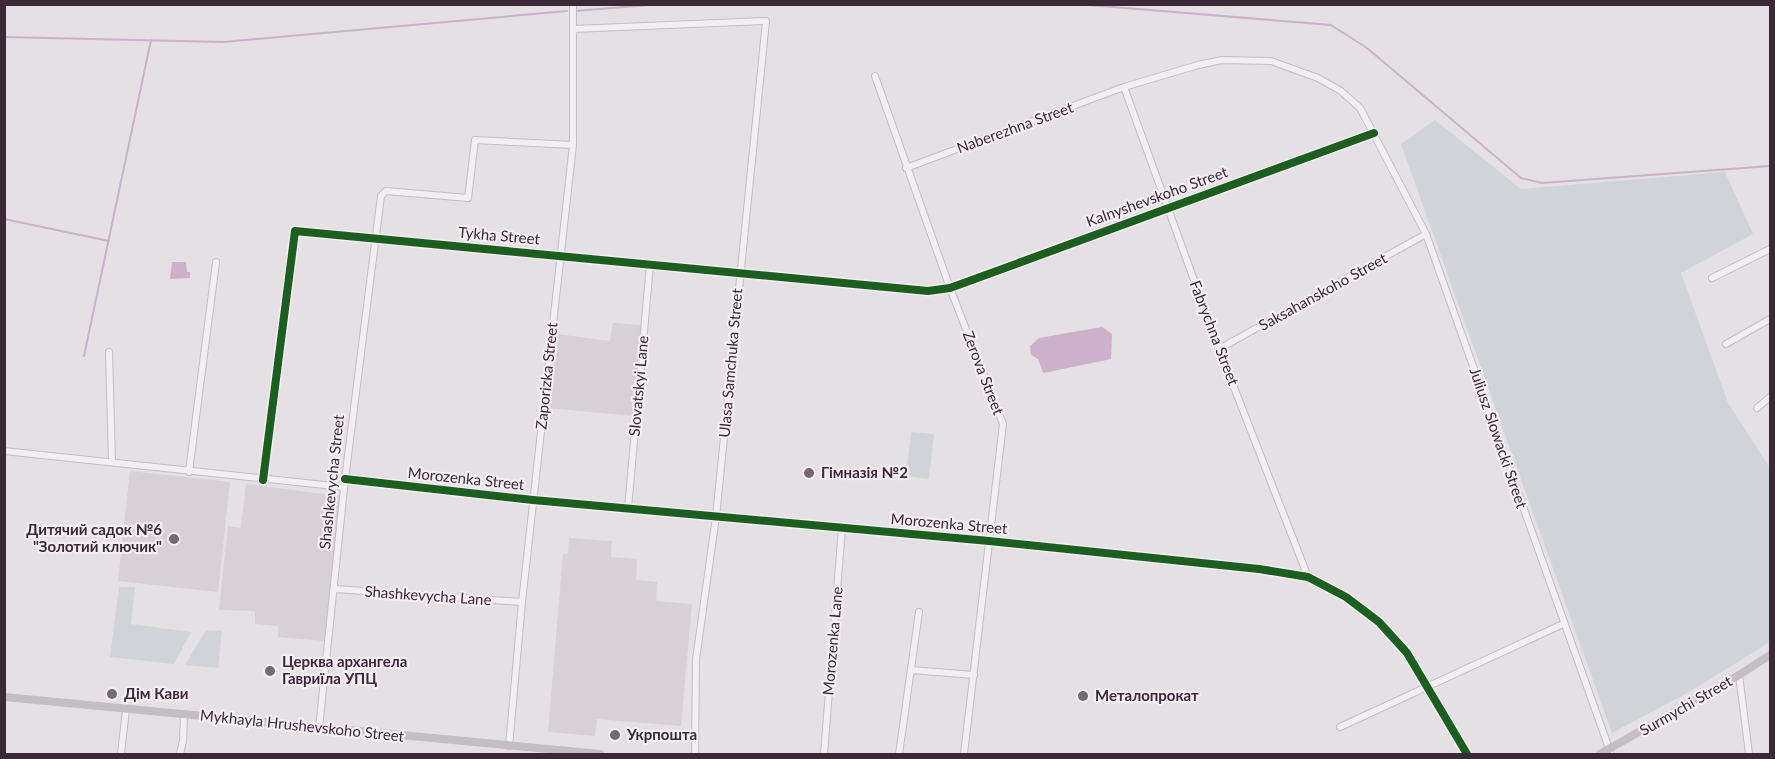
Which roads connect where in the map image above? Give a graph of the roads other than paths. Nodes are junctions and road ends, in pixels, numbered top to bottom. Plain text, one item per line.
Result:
1 (573, 4) edge
2 (573, 29) junction
3 (875, 76) dead end
4 (1124, 87) junction
5 (1374, 133) junction
6 (573, 145) junction
7 (906, 168) junction
8 (1167, 207) junction
9 (1426, 234) junction
10 (377, 239) junction
11 (1770, 249) edge
12 (560, 255) junction
13 (216, 262) dead end
14 (650, 265) junction
15 (739, 272) junction
16 (1712, 278) dead end
17 (950, 288) junction
18 (1770, 319) edge
19 (1726, 344) dead end
20 (1219, 349) junction
21 (109, 352) dead end
22 (1770, 397) edge
23 (1757, 408) dead end
24 (4, 451) edge
25 (112, 461) junction
26 (189, 472) junction
27 (345, 479) junction
28 (263, 480) junction
29 (344, 487) junction
30 (533, 500) junction
31 (628, 508) junction
32 (716, 517) junction
33 (842, 528) junction
34 (989, 541) junction
35 (1308, 577) junction
36 (335, 590) junction
37 (522, 602) junction
38 (919, 612) dead end
39 (1563, 624) junction
40 (1770, 655) edge
41 (911, 670) junction
42 (974, 675) junction
43 (1739, 675) junction
44 (1427, 687) junction
45 (4, 697) edge
46 (126, 709) junction
47 (184, 715) junction
48 (1340, 727) dead end
49 (319, 728) junction
50 (509, 746) junction
51 (529, 751) edge
52 (1611, 752) edge
53 (121, 754) edge
54 (180, 754) edge
55 (600, 754) edge
56 (695, 754) edge
57 (824, 754) edge
58 (899, 754) edge
59 (964, 754) edge
60 (1467, 754) edge
61 (1600, 754) edge
62 (1749, 754) edge

1 - 2 street, Zaporizka Street
2 - 6 street, Zaporizka Street
2 - 15 street, Ulasa Samchuka Street
3 - 7 street, Zerova Street
4 - 5 street, Naberezhna Street
4 - 7 street, Naberezhna Street
4 - 8 street, Fabrychna Street
5 - 8 street, Kalnyshevskoho Street
5 - 9 street, Juliusz Slowacki Street
6 - 10 street, Shashkevycha Street
6 - 12 street, Zaporizka Street
7 - 17 street, Zerova Street
8 - 17 street, Kalnyshevskoho Street
8 - 20 street, Fabrychna Street
9 - 20 street, Saksahanskoho Street
9 - 39 street, Juliusz Slowacki Street
10 - 12 street, Tykha Street
10 - 27 street, Shashkevycha Street
10 - 28 street, Tykha Street
11 - 16 street
12 - 14 street, Tykha Street
12 - 30 street, Zaporizka Street
13 - 26 street
14 - 15 street, Tykha Street
14 - 31 street, Slovatskyi Lane
15 - 17 street, Tykha Street
15 - 32 street, Ulasa Samchuka Street
17 - 34 street, Zerova Street
18 - 19 street
20 - 35 street, Fabrychna Street
21 - 25 street
22 - 23 street
24 - 25 street
25 - 26 street
26 - 28 street
27 - 29 street, Shashkevycha Street
27 - 30 street, Morozenka Street
28 - 29 street
29 - 36 street, Shashkevycha Street
30 - 31 street, Morozenka Street
30 - 37 street, Zaporizka Street
31 - 32 street, Morozenka Street
32 - 33 street, Morozenka Street
32 - 56 street, Ulasa Samchuka Street
33 - 34 street, Morozenka Street
33 - 57 street, Morozenka Lane
34 - 35 street, Morozenka Street
34 - 42 street, Zerova Street
35 - 44 street, Morozenka Street
36 - 37 street, Shashkevycha Lane
36 - 49 street, Shashkevycha Street
37 - 50 street, Zaporizka Street
38 - 41 street
39 - 44 street
39 - 52 street, Juliusz Slowacki Street
40 - 43 main road, Surmychi Street
41 - 42 street
41 - 58 street
42 - 59 street, Zerova Street
43 - 52 main road, Surmychi Street
43 - 62 street
44 - 48 street
44 - 60 street, Morozenka Street
45 - 46 main road, Mykhayla Hrushevskoho Street
46 - 47 main road, Mykhayla Hrushevskoho Street
46 - 53 street
47 - 49 main road, Mykhayla Hrushevskoho Street
47 - 54 street
49 - 50 main road, Mykhayla Hrushevskoho Street
50 - 51 main road, Mykhayla Hrushevskoho Street
51 - 55 main road, Mykhayla Hrushevskoho Street
52 - 61 main road, Surmychi Street

